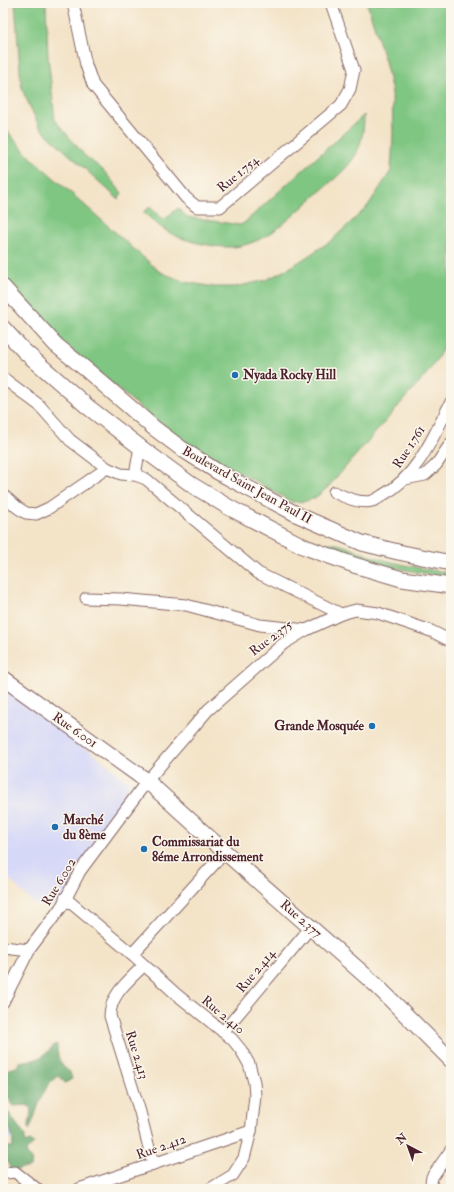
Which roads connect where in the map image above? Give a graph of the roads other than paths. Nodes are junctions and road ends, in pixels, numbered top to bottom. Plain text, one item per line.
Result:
1 (73, 3) edge
2 (331, 3) edge
3 (3, 287) edge
4 (3, 328) edge
5 (3, 378) edge
6 (451, 402) edge
7 (451, 443) edge
8 (140, 447) junction
9 (107, 468) junction
10 (135, 474) junction
11 (405, 479) junction
12 (334, 492) dead end
13 (3, 495) edge
14 (451, 563) edge
15 (451, 586) edge
16 (86, 598) dead end
17 (341, 614) junction
18 (306, 630) junction
19 (451, 641) edge
20 (3, 678) edge
21 (147, 781) junction
22 (225, 852) junction
23 (65, 898) junction
24 (310, 927) junction
25 (3, 947) edge
26 (29, 950) junction
27 (132, 954) junction
28 (144, 965) junction
29 (3, 1002) edge
30 (223, 1032) junction
31 (451, 1060) edge
32 (251, 1131) junction
33 (451, 1150) edge
34 (153, 1164) junction
35 (6, 1173) dead end
36 (37, 1189) edge
37 (80, 1189) edge
38 (210, 1189) edge
39 (430, 1189) edge

1 - 2 street, Rue 1.754
3 - 14 main road, Boulevard Saint Jean Paul II
4 - 8 main road, Boulevard Saint Jean Paul II
5 - 9 street
6 - 11 street, Rue 1.761
7 - 11 street
8 - 10 street
8 - 15 main road, Boulevard Saint Jean Paul II
9 - 10 street
9 - 13 street
10 - 17 street
11 - 12 street, Rue 1.761
16 - 18 street
17 - 18 street, Rue 2.375
17 - 19 street, Rue 2.375
18 - 21 street, Rue 2.375
20 - 21 main road, Rue 6.001
21 - 22 main road, Rue 2.377
21 - 23 street, Rue 6.002
22 - 24 main road, Rue 2.377
22 - 27 street
23 - 26 street, Rue 6.002
23 - 27 street, Rue 2.410
24 - 30 street, Rue 2.414
24 - 31 main road, Rue 2.377
25 - 26 street
26 - 29 street, Rue 6.002
27 - 28 street, Rue 2.410
28 - 30 street, Rue 2.410
28 - 34 street, Rue 2.413
30 - 32 street, Rue 2.410
32 - 34 street, Rue 2.412
32 - 38 street, Rue 2.410
33 - 39 street
34 - 37 street, Rue 2.412
35 - 36 street

